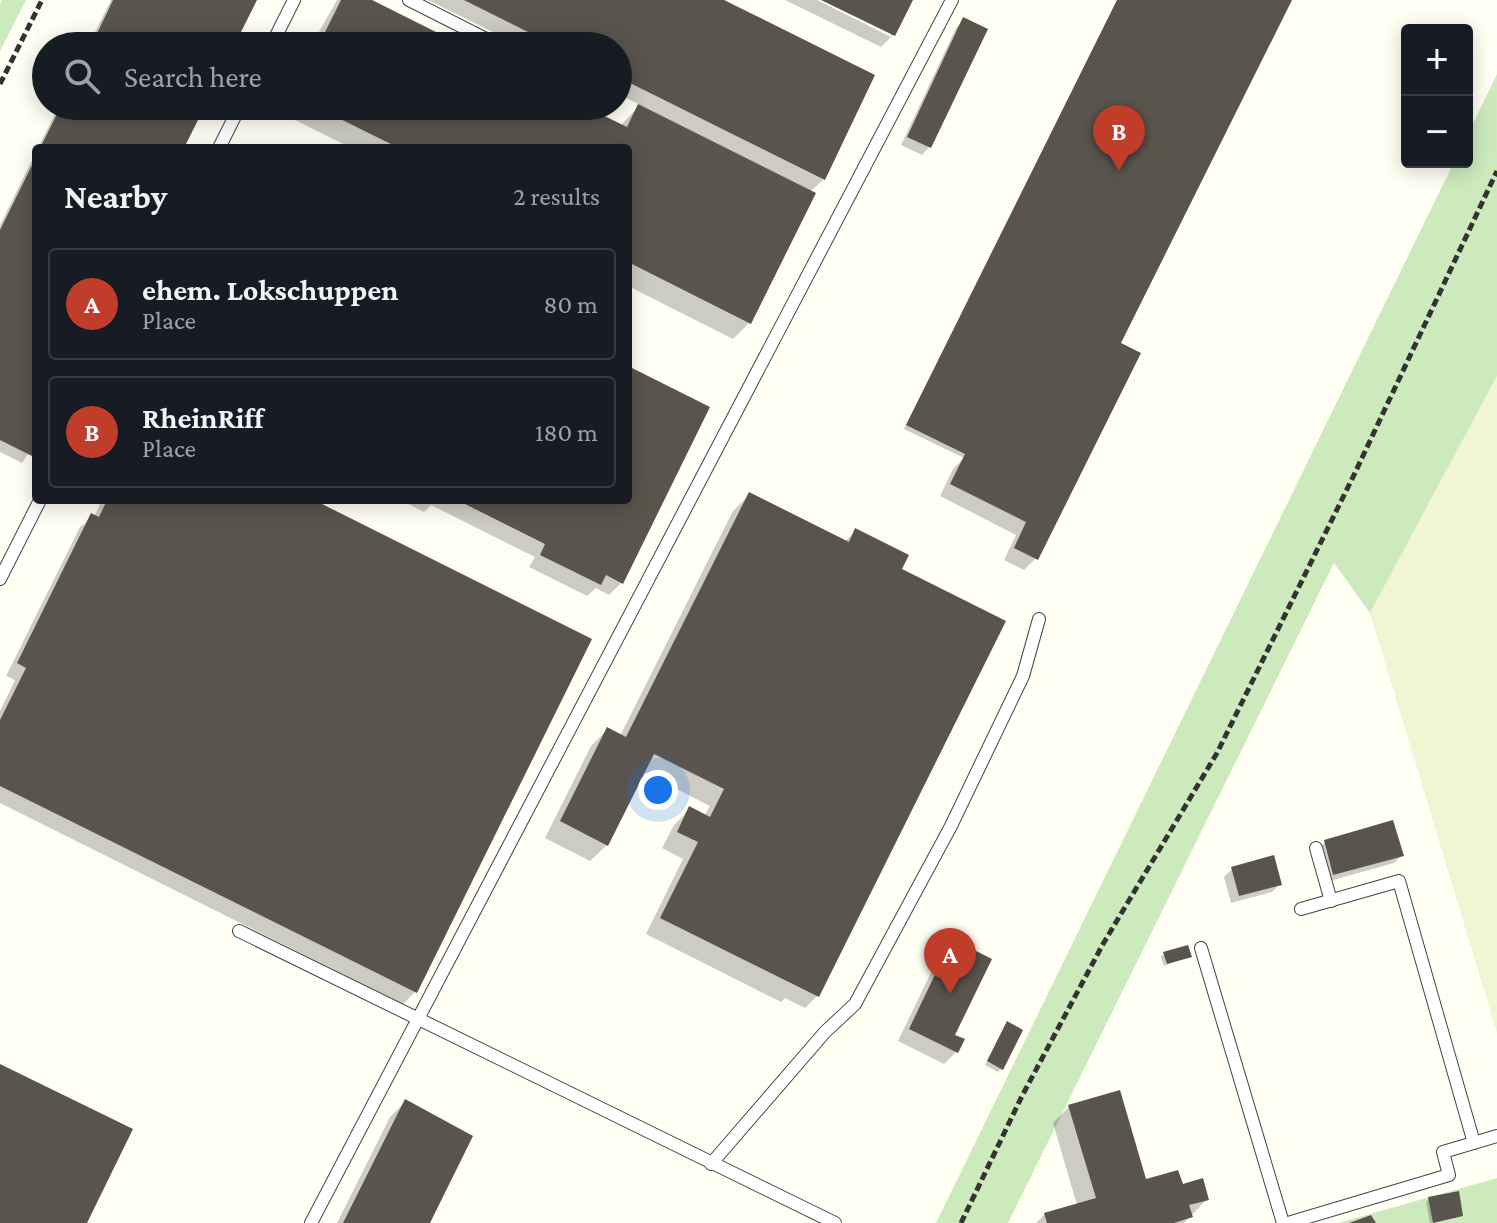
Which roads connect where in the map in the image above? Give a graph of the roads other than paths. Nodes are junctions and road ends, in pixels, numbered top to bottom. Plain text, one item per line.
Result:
1 (294, 0) edge
2 (409, 0) edge
3 (952, 0) edge
4 (278, 32) edge
5 (472, 32) edge
6 (233, 120) edge
7 (221, 144) edge
8 (38, 504) edge
9 (0, 579) edge
10 (1039, 619) dead end
11 (1316, 848) dead end
12 (1331, 901) junction
13 (1301, 909) dead end
14 (239, 931) dead end
15 (1201, 948) dead end
16 (419, 1020) junction
17 (1497, 1136) edge
18 (1474, 1143) junction
19 (711, 1164) junction
20 (311, 1223) edge
21 (835, 1223) edge
22 (1285, 1223) edge

1 - 4 lane
2 - 5 lane
3 - 16 lane
6 - 7 lane
8 - 9 lane
10 - 19 lane
11 - 12 lane
12 - 13 lane
12 - 18 lane
14 - 16 lane
15 - 22 lane
16 - 19 lane
16 - 20 lane
17 - 18 lane
18 - 22 lane
19 - 21 lane

